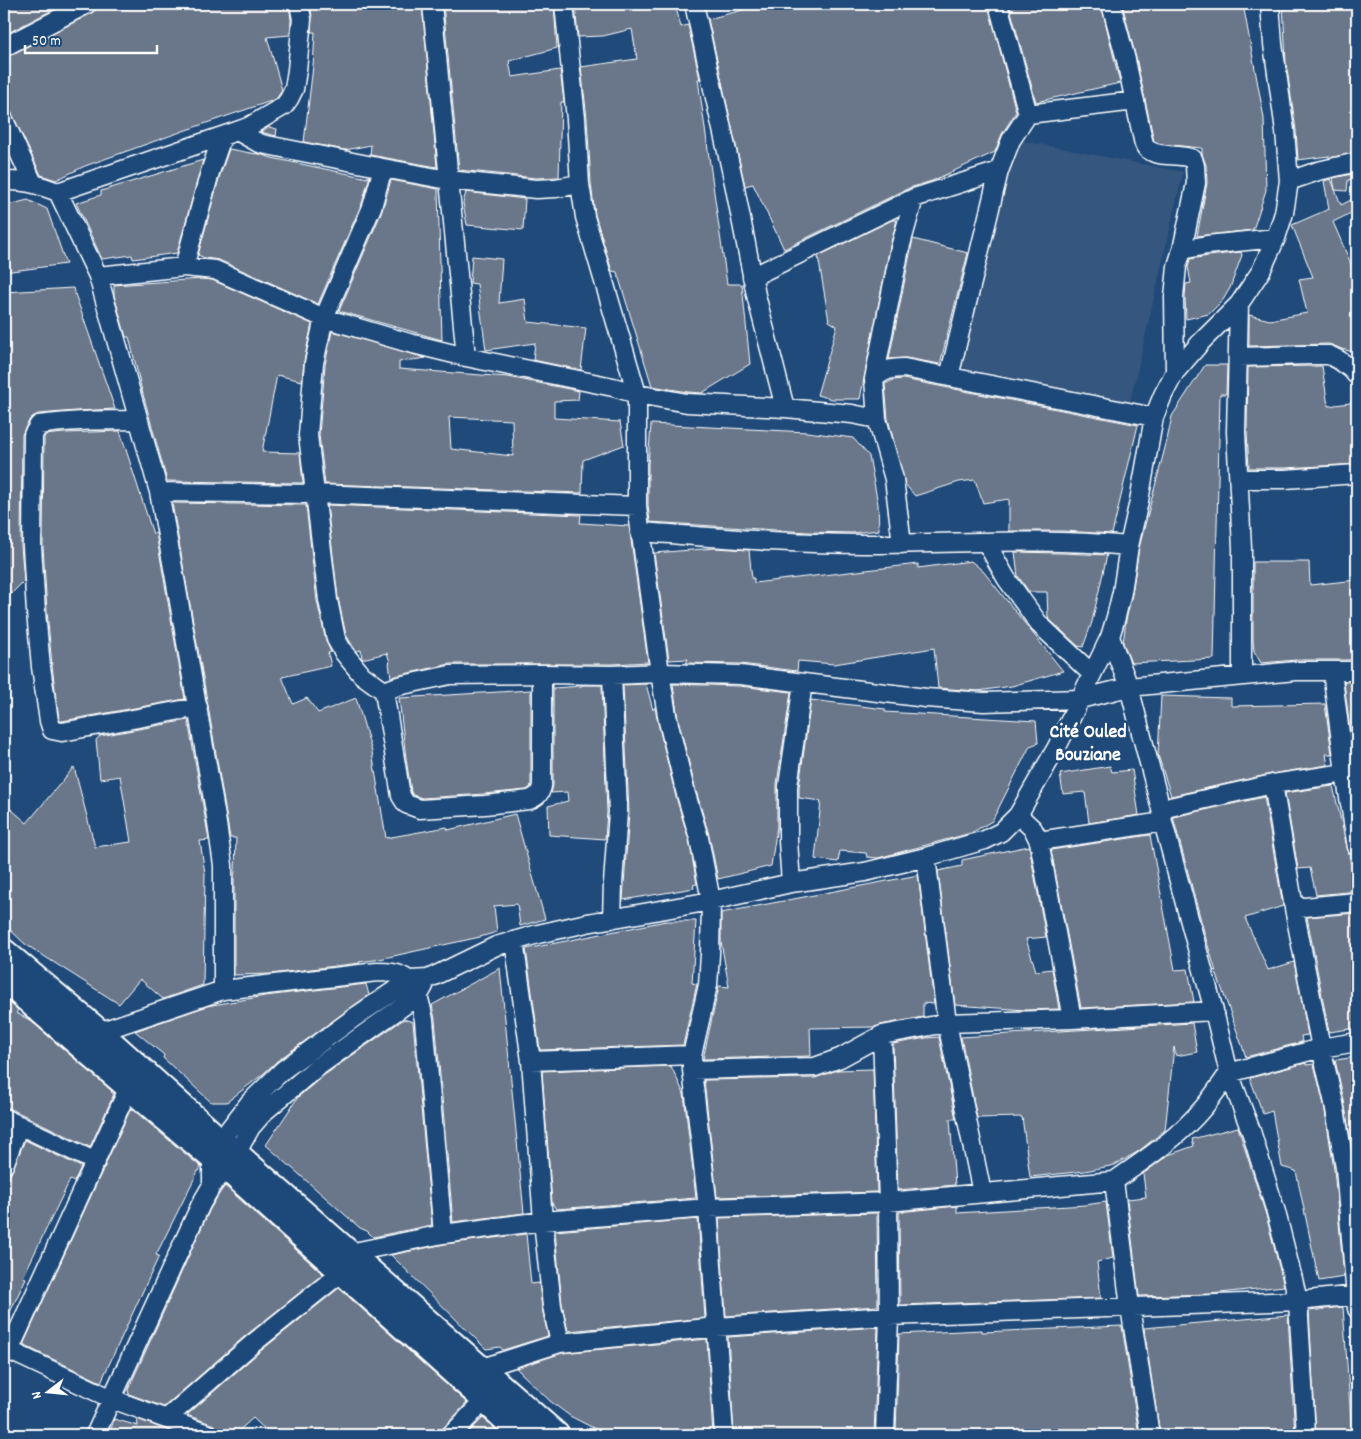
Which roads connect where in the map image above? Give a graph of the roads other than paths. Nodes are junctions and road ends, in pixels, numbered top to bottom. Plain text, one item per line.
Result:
1 (87, 4) edge
2 (299, 4) edge
3 (432, 4) edge
4 (564, 4) edge
5 (694, 4) edge
6 (998, 4) edge
7 (1111, 4) edge
8 (1270, 4) edge
9 (4, 47) edge
10 (1135, 101) junction
11 (1028, 114) junction
12 (4, 120) edge
13 (230, 134) junction
14 (1357, 162) edge
15 (383, 168) junction
16 (998, 171) junction
17 (448, 180) junction
18 (1289, 181) junction
19 (4, 182) edge
20 (34, 183) junction
21 (580, 184) junction
22 (58, 192) junction
23 (914, 198) junction
24 (1276, 238) junction
25 (1182, 250) junction
26 (184, 267) junction
27 (98, 276) junction
28 (752, 277) junction
29 (1239, 304) junction
30 (324, 318) junction
31 (466, 357) junction
32 (1238, 357) junction
33 (1176, 372) junction
34 (1357, 376) edge
35 (949, 377) junction
36 (874, 379) junction
37 (637, 394) junction
38 (785, 408) junction
39 (1154, 418) junction
40 (877, 419) junction
41 (139, 420) junction
42 (1357, 474) edge
43 (1239, 479) junction
44 (159, 492) junction
45 (315, 494) junction
46 (637, 506) junction
47 (640, 532) junction
48 (986, 542) junction
49 (902, 544) junction
50 (1129, 546) junction
51 (1110, 637) junction
52 (1332, 671) junction
53 (1357, 671) edge
54 (660, 673) junction
55 (542, 674) junction
56 (1092, 674) junction
57 (612, 675) junction
58 (1242, 676) junction
59 (803, 684) junction
60 (1129, 687) junction
61 (384, 691) junction
62 (1080, 699) junction
63 (198, 707) junction
64 (1351, 772) edge
65 (1273, 784) junction
66 (1018, 815) junction
67 (1162, 816) junction
68 (1039, 841) junction
69 (1357, 847) edge
70 (926, 857) junction
71 (790, 883) junction
72 (710, 901) junction
73 (1357, 902) edge
74 (1294, 908) junction
75 (612, 919) junction
76 (514, 941) junction
77 (4, 952) edge
78 (13, 978) edge
79 (428, 979) junction
80 (410, 980) junction
81 (223, 990) junction
82 (419, 995) junction
83 (1214, 1011) junction
84 (1072, 1019) junction
85 (947, 1023) junction
86 (99, 1032) junction
87 (882, 1035) junction
88 (1357, 1042) edge
89 (1321, 1048) junction
90 (531, 1061) junction
91 (692, 1063) junction
92 (1229, 1073) junction
93 (129, 1087) junction
94 (12, 1122) edge
95 (221, 1161) junction
96 (96, 1162) junction
97 (4, 1164) edge
98 (1114, 1181) junction
99 (982, 1193) junction
100 (888, 1202) junction
101 (708, 1208) junction
102 (543, 1221) junction
103 (443, 1234) junction
104 (345, 1263) junction
105 (1357, 1299) edge
106 (1298, 1302) junction
107 (1130, 1307) junction
108 (890, 1316) junction
109 (717, 1327) junction
110 (560, 1343) junction
111 (6, 1350) edge
112 (479, 1369) junction
113 (112, 1399) junction
114 (485, 1400) junction
115 (166, 1419) junction
116 (95, 1435) edge
117 (210, 1435) edge
118 (451, 1435) edge
119 (522, 1435) edge
120 (556, 1435) edge
121 (724, 1435) edge
122 (885, 1435) edge
123 (1150, 1435) edge
124 (1306, 1435) edge

1 - 9 street
2 - 13 street
3 - 17 street
4 - 21 street
5 - 28 street
6 - 11 street
7 - 10 street
8 - 18 street
10 - 11 street
10 - 25 street
11 - 16 street
12 - 20 street
13 - 15 street
13 - 22 street
13 - 26 street
14 - 18 street
15 - 17 street
15 - 30 street
16 - 23 street
16 - 35 street
17 - 21 street
17 - 31 street
18 - 24 street
19 - 20 street
20 - 22 street
21 - 37 street
22 - 27 street
23 - 28 street
23 - 36 street
24 - 25 street
24 - 29 street
25 - 33 street
26 - 27 street
26 - 30 street
27 - 41 street
28 - 38 street
29 - 32 street
29 - 33 street
30 - 31 street
30 - 45 street
31 - 37 street
32 - 34 street
32 - 43 street
33 - 39 street
35 - 36 street
35 - 39 street
36 - 40 street
37 - 38 street
37 - 46 street
38 - 40 street
39 - 50 street
40 - 49 street
41 - 44 street
41 - 63 street
42 - 43 street
43 - 58 street
44 - 45 street
44 - 63 street
45 - 46 street
45 - 61 street
46 - 47 street
47 - 49 street
47 - 54 street
48 - 49 street
48 - 50 street
48 - 56 street
50 - 51 street
51 - 56 street
51 - 60 street
52 - 53 street
52 - 58 street
52 - 64 street
54 - 57 street
54 - 59 street
54 - 72 street
55 - 57 street
55 - 61 street
55 - 61 street
56 - 62 street
57 - 75 street
58 - 60 street
59 - 62 street
59 - 71 street
60 - 62 street
60 - 67 street
62 - 66 street
63 - 81 street
64 - 65 street
64 - 69 street
65 - 67 street
65 - 74 street
66 - 68 street
66 - 70 street
67 - 68 street
67 - 83 street
68 - 84 street
70 - 71 street
70 - 85 street
71 - 72 street
72 - 75 street
72 - 91 street
73 - 74 street
74 - 89 street
75 - 76 street
76 - 79 street
76 - 90 street
77 - 78 street
78 - 86 street
78 - 93 street
79 - 80 street
79 - 82 street
80 - 81 street
80 - 82 street
80 - 95 street
81 - 86 street
82 - 95 street
82 - 103 street
83 - 84 street
83 - 92 street
84 - 85 street
85 - 87 street
85 - 99 street
86 - 95 street
87 - 91 street
87 - 100 street
88 - 89 street
89 - 92 street
89 - 105 street
90 - 91 street
90 - 102 street
91 - 101 street
92 - 98 street
92 - 106 street
93 - 95 street
93 - 96 street
94 - 96 street
94 - 97 street
95 - 104 street
95 - 113 street
96 - 111 street
98 - 99 street
98 - 107 street
99 - 100 street
100 - 101 street
100 - 108 street
101 - 102 street
101 - 109 street
102 - 103 street
102 - 110 street
103 - 104 street
104 - 112 street
104 - 114 street
104 - 115 street
105 - 106 street
106 - 107 street
106 - 124 street
107 - 108 street
107 - 123 street
108 - 109 street
108 - 122 street
109 - 110 street
109 - 121 street
110 - 112 street
111 - 113 street
112 - 120 street
113 - 115 street
113 - 116 street
114 - 118 street
114 - 119 street
115 - 117 street

